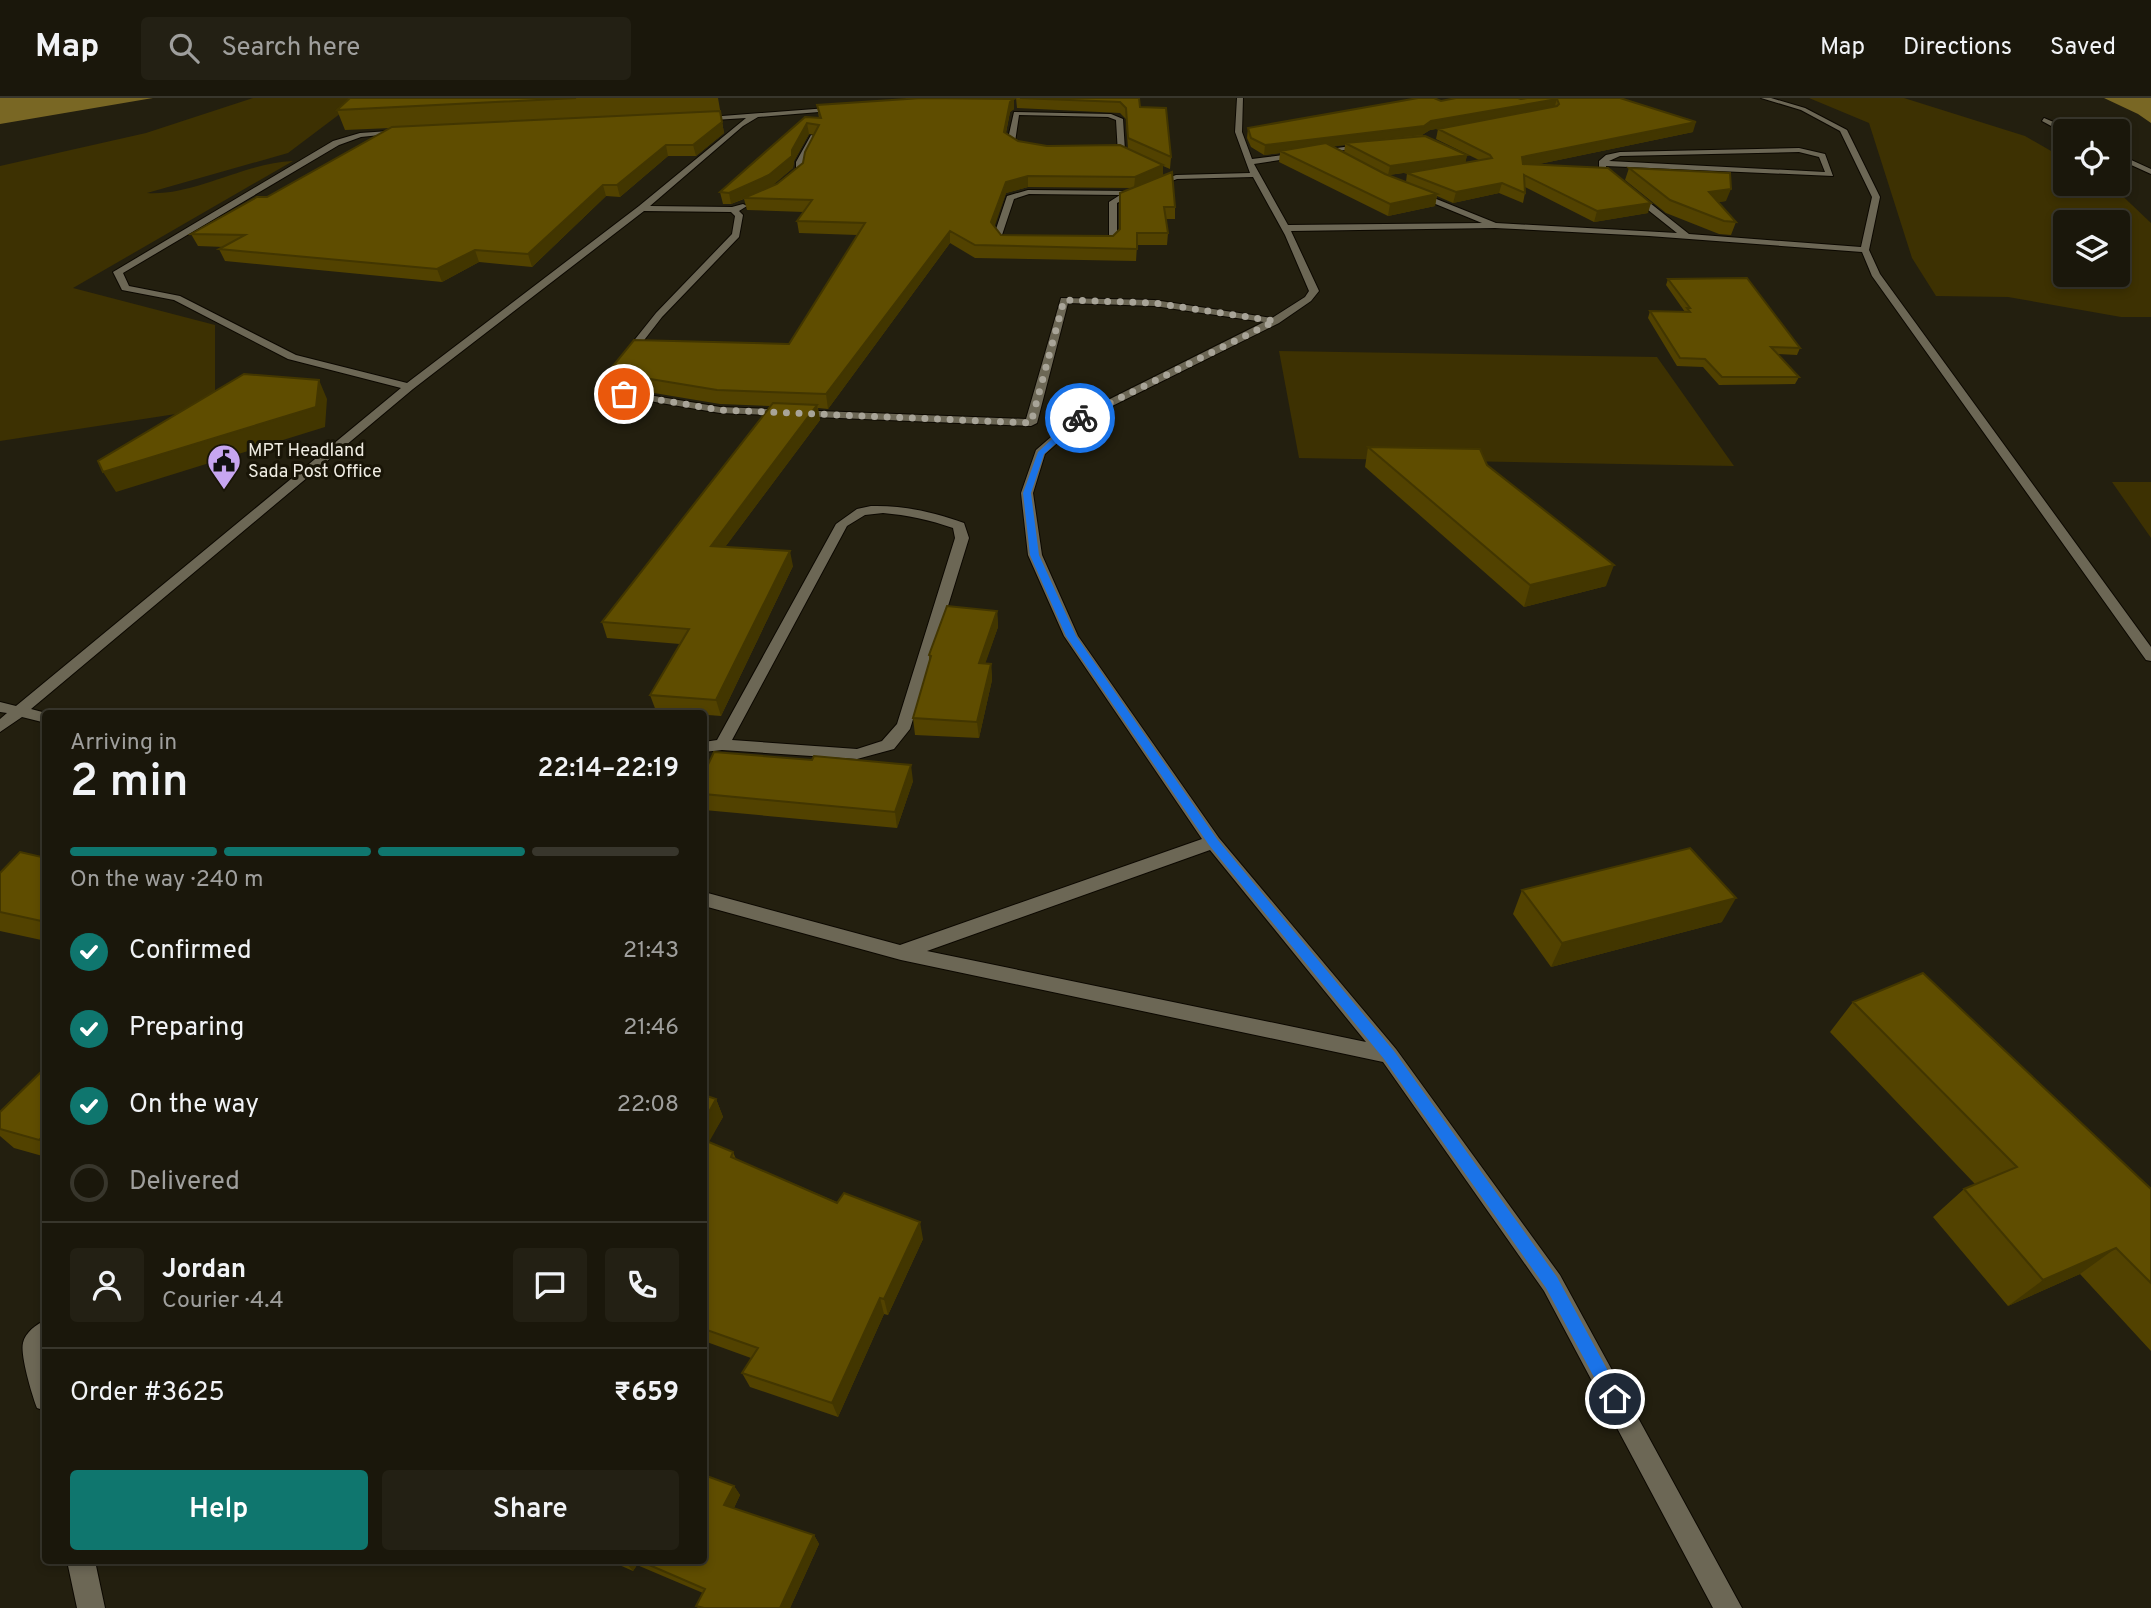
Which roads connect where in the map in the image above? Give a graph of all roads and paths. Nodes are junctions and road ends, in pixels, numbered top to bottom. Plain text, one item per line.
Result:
1 (1240, 98) edge
2 (1764, 98) edge
3 (852, 108) edge
4 (758, 113) junction
5 (689, 119) edge
6 (2044, 120) dead end
7 (2053, 124) edge
8 (412, 131) edge
9 (814, 136) edge
10 (1375, 145) edge
11 (1034, 150) edge
12 (1326, 150) junction
13 (1108, 151) edge
14 (1121, 152) junction
15 (1143, 162) edge
16 (2130, 162) edge
17 (1350, 163) edge
18 (1602, 163) junction
19 (1252, 168) junction
20 (1165, 172) edge
21 (2151, 172) edge
22 (1175, 177) junction
23 (1399, 186) edge
24 (775, 191) edge
25 (1138, 193) junction
26 (754, 201) edge
27 (642, 208) junction
28 (733, 210) junction
29 (1495, 225) junction
30 (1286, 228) junction
31 (1687, 236) junction
32 (1018, 243) edge
33 (1085, 245) edge
34 (1865, 250) junction
35 (1275, 321) junction
36 (409, 387) junction
37 (2151, 657) edge
38 (0, 706) edge
39 (22, 711) junction
40 (42, 717) edge
41 (0, 727) edge
42 (722, 745) junction
43 (707, 747) edge
44 (1213, 842) junction
45 (707, 900) edge
46 (901, 953) junction
47 (1389, 1055) junction
48 (42, 1336) edge
49 (42, 1381) edge
50 (82, 1564) edge
51 (91, 1608) edge
52 (1728, 1608) edge

1 - 19 street
2 - 34 street
3 - 4 street
4 - 5 street
4 - 27 street
6 - 7 street
8 - 36 street
9 - 24 street
10 - 12 street
11 - 14 street
12 - 17 street
12 - 19 street
13 - 14 street
14 - 15 street
16 - 21 street
18 - 18 street
18 - 31 street
19 - 22 street
19 - 30 street
20 - 22 street
22 - 25 street
23 - 29 street
25 - 32 street
25 - 33 street
26 - 28 street
27 - 28 street
27 - 36 street
28 - 35 street
29 - 30 street
29 - 31 street
30 - 35 street
31 - 34 street
34 - 37 street
35 - 44 street
36 - 39 street
38 - 39 street
39 - 40 street
39 - 41 street
42 - 42 street
42 - 43 street
44 - 46 street
44 - 47 street
45 - 46 street
46 - 47 street
47 - 52 street
48 - 49 street
50 - 51 street

